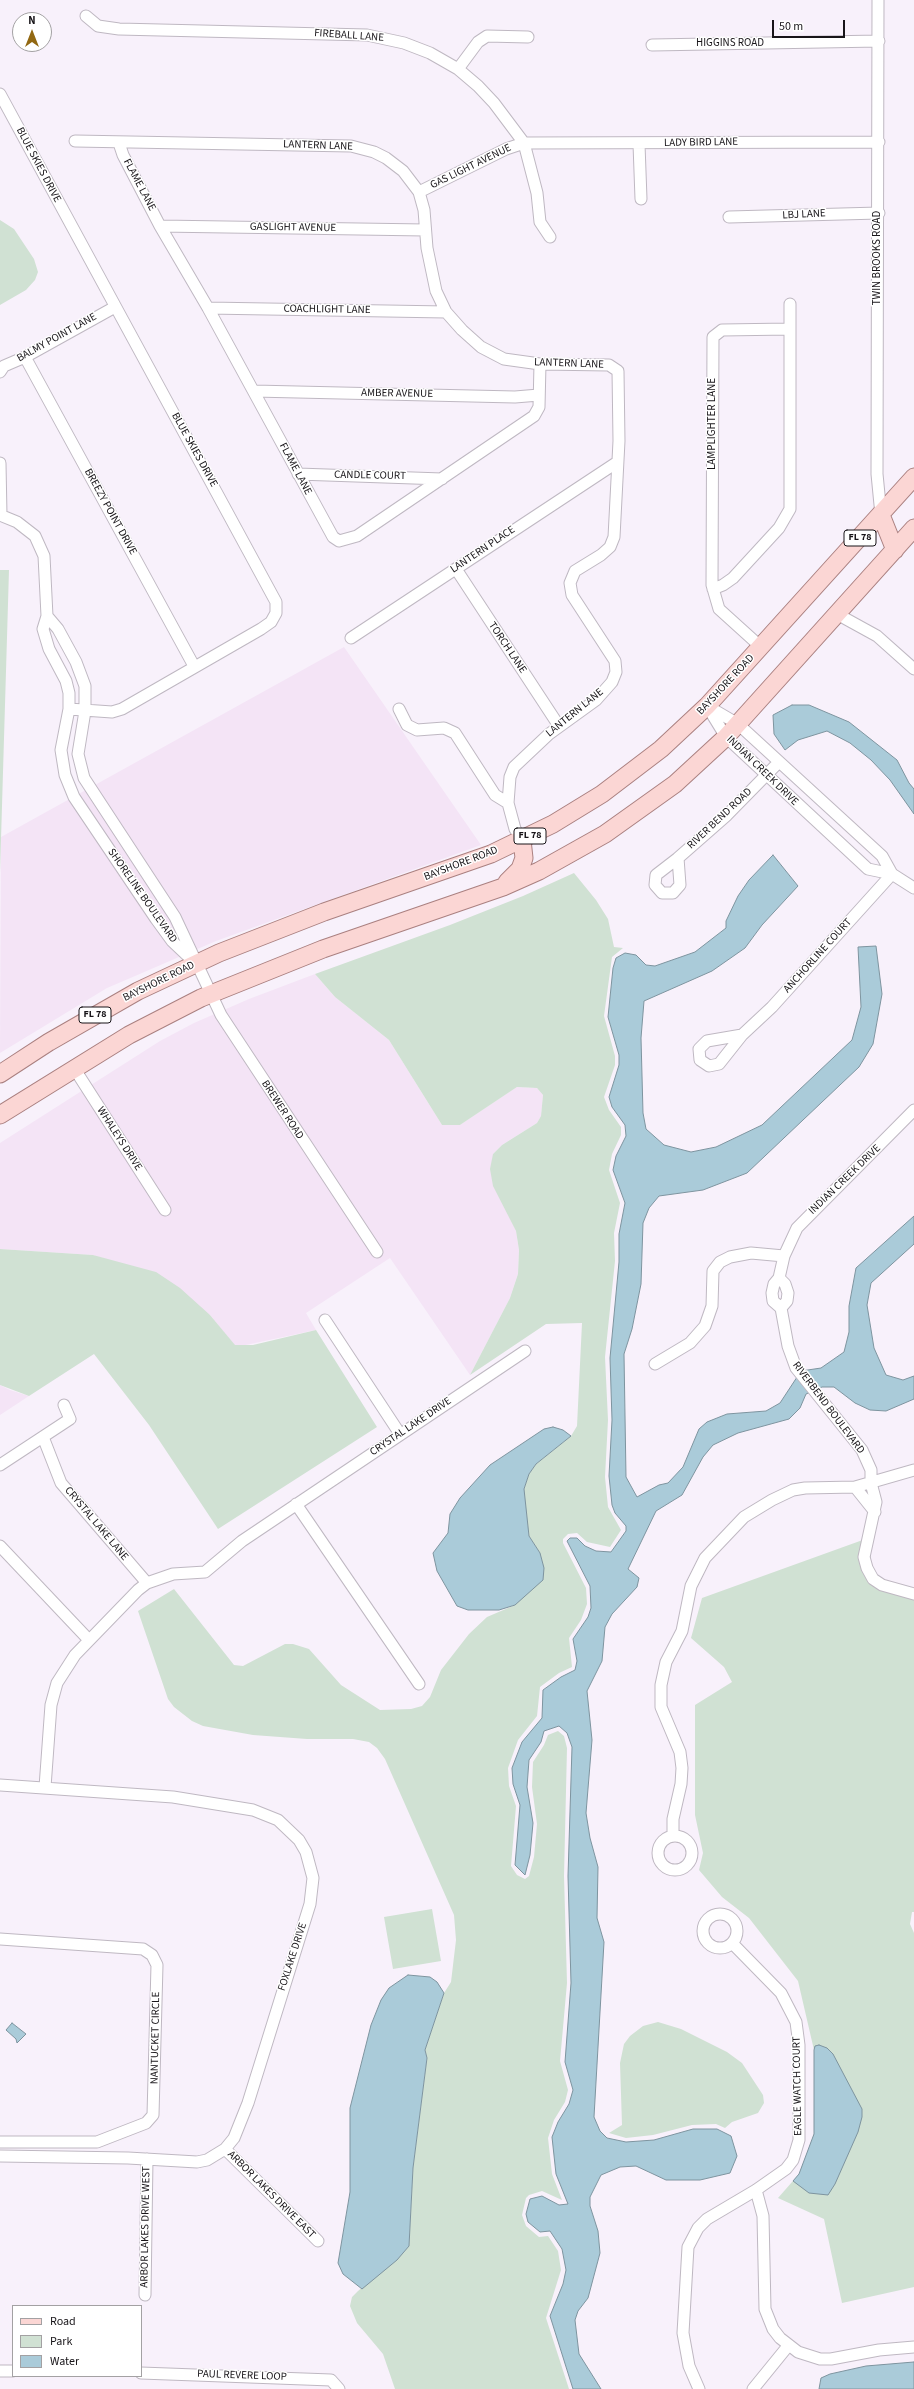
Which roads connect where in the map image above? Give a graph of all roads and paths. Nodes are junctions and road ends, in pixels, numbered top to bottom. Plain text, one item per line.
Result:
1 (878, 0) edge
2 (86, 16) dead end
3 (528, 37) dead end
4 (879, 41) junction
5 (652, 45) dead end
6 (458, 69) junction
7 (0, 94) edge
8 (75, 141) dead end
9 (119, 142) junction
10 (879, 142) junction
11 (524, 144) junction
12 (639, 144) junction
13 (419, 192) junction
14 (641, 199) dead end
15 (878, 213) junction
16 (729, 217) dead end
17 (160, 226) junction
18 (426, 230) junction
19 (550, 237) dead end
20 (790, 304) dead end
21 (115, 307) junction
22 (208, 308) junction
23 (446, 312) junction
24 (789, 329) junction
25 (25, 357) junction
26 (540, 364) junction
27 (0, 372) edge
28 (254, 391) junction
29 (539, 395) junction
30 (0, 463) edge
31 (616, 463) junction
32 (298, 474) junction
33 (914, 477) edge
34 (442, 479) junction
35 (0, 515) edge
36 (881, 515) junction
37 (914, 528) edge
38 (895, 550) junction
39 (456, 569) junction
40 (713, 589) junction
41 (837, 614) junction
42 (46, 616) junction
43 (351, 638) dead end
44 (761, 647) junction
45 (194, 666) junction
46 (914, 669) edge
47 (707, 706) junction
48 (69, 709) junction
49 (399, 709) dead end
50 (85, 711) junction
51 (738, 724) junction
52 (559, 726) junction
53 (726, 737) junction
54 (779, 762) junction
55 (766, 775) junction
56 (508, 803) junction
57 (522, 840) junction
58 (678, 858) dead end
59 (892, 874) junction
60 (503, 887) junction
61 (914, 888) edge
62 (195, 964) junction
63 (210, 994) junction
64 (742, 1035) dead end
65 (74, 1068) junction
66 (0, 1074) edge
67 (914, 1110) edge
68 (0, 1115) edge
69 (165, 1210) dead end
70 (377, 1252) dead end
71 (784, 1256) junction
72 (779, 1278) junction
73 (780, 1308) junction
74 (325, 1320) dead end
75 (525, 1350) dead end
76 (655, 1364) dead end
77 (64, 1405) dead end
78 (400, 1434) junction
79 (43, 1437) junction
80 (0, 1465) edge
81 (914, 1470) edge
82 (871, 1483) junction
83 (855, 1487) junction
84 (296, 1504) junction
85 (875, 1512) junction
86 (0, 1546) edge
87 (147, 1583) junction
88 (914, 1594) edge
89 (89, 1640) junction
90 (419, 1684) dead end
91 (0, 1785) edge
92 (45, 1787) junction
93 (673, 1835) dead end
94 (0, 1939) edge
95 (732, 1943) dead end
96 (0, 2142) edge
97 (225, 2149) junction
98 (0, 2156) edge
99 (147, 2159) junction
100 (756, 2190) junction
101 (318, 2241) dead end
102 (145, 2295) dead end
103 (788, 2346) junction
104 (914, 2347) edge
105 (0, 2371) edge
106 (12, 2371) edge
107 (142, 2374) edge
108 (339, 2389) edge
109 (699, 2389) edge
110 (753, 2389) edge

1 - 4 street, TWIN BROOKS ROAD
2 - 6 street, FIREBALL LANE
3 - 6 street
4 - 5 street, HIGGINS ROAD
4 - 10 street, TWIN BROOKS ROAD
6 - 11 street, FIREBALL LANE
7 - 21 street, BLUE SKIES DRIVE
8 - 9 street, LANTERN LANE
9 - 13 street, LANTERN LANE
9 - 17 street, FLAME LANE
10 - 12 street, LADY BIRD LANE
10 - 15 street, TWIN BROOKS ROAD
11 - 12 street, LADY BIRD LANE
11 - 13 street, GAS LIGHT AVENUE
11 - 19 street, FIREBALL LANE
12 - 14 street
13 - 18 street, LANTERN LANE
15 - 16 street, LBJ LANE
15 - 36 street, TWIN BROOKS ROAD
17 - 18 street, GASLIGHT AVENUE
17 - 22 street, FLAME LANE
18 - 23 street, LANTERN LANE
20 - 24 street
21 - 25 street, BALMY POINT LANE
21 - 45 street, BLUE SKIES DRIVE
22 - 23 street, COACHLIGHT LANE
22 - 28 street, FLAME LANE
23 - 26 street, LANTERN LANE
24 - 40 street
24 - 40 street, LAMPLIGHTER LANE
25 - 27 street, BALMY POINT LANE
25 - 45 street, BREEZY POINT DRIVE
26 - 29 street, FLAME LANE
26 - 31 street, LANTERN LANE
28 - 29 street, AMBER AVENUE
28 - 32 street, FLAME LANE
29 - 34 street, FLAME LANE
30 - 35 street
31 - 39 street, LANTERN PLACE
31 - 52 street, LANTERN LANE
32 - 34 street, CANDLE COURT
32 - 34 street, FLAME LANE
33 - 36 main road, BAYSHORE ROAD / FL 78
35 - 42 street, SHORELINE BOULEVARD
36 - 38 main road
36 - 44 main road, BAYSHORE ROAD / FL 78
37 - 38 main road
38 - 41 main road
39 - 43 street, LANTERN PLACE
39 - 52 street, TORCH LANE
40 - 44 street, LAMPLIGHTER LANE
41 - 46 street
41 - 51 main road
42 - 48 street, SHORELINE BOULEVARD
42 - 50 street, SHORELINE BOULEVARD
44 - 47 main road, BAYSHORE ROAD / FL 78
45 - 50 street, BLUE SKIES DRIVE
47 - 51 street, INDIAN CREEK DRIVE
47 - 53 street, INDIAN CREEK DRIVE
47 - 57 main road, BAYSHORE ROAD / FL 78
48 - 50 street, BLUE SKIES DRIVE
48 - 62 street, SHORELINE BOULEVARD
49 - 56 street
50 - 62 street, SHORELINE BOULEVARD
51 - 53 main road
51 - 54 street, INDIAN CREEK DRIVE
52 - 56 street, LANTERN LANE
53 - 55 street, INDIAN CREEK DRIVE
53 - 60 main road
54 - 55 street, RIVER BEND ROAD
54 - 59 street, INDIAN CREEK DRIVE
55 - 58 street, RIVER BEND ROAD
55 - 59 street, INDIAN CREEK DRIVE
56 - 57 street, LANTERN LANE
57 - 60 main road
57 - 62 main road, BAYSHORE ROAD / FL 78
59 - 61 street, INDIAN CREEK DRIVE
59 - 64 street, ANCHORLINE COURT
60 - 63 main road
62 - 63 street, BREWER ROAD
62 - 66 main road, BAYSHORE ROAD / FL 78
63 - 65 main road
63 - 70 street, BREWER ROAD
65 - 68 main road
65 - 69 street, WHALEYS DRIVE
67 - 71 street, INDIAN CREEK DRIVE
71 - 72 street, RIVERBEND BOULEVARD
71 - 76 street
72 - 73 street, RIVERBEND BOULEVARD
72 - 73 street
73 - 82 street, RIVERBEND BOULEVARD
74 - 78 street
75 - 78 street, CRYSTAL LAKE DRIVE
77 - 79 street
78 - 84 street, CRYSTAL LAKE DRIVE
79 - 80 street
79 - 87 street, CRYSTAL LAKE LANE
81 - 82 street
82 - 83 street
82 - 85 street, RIVERBEND BOULEVARD
83 - 85 street
83 - 93 street
84 - 87 street, CRYSTAL LAKE DRIVE
84 - 90 street
85 - 88 street, RIVERBEND BOULEVARD
86 - 89 street
87 - 89 street, CRYSTAL LAKE DRIVE
89 - 92 street, CRYSTAL LAKE DRIVE
91 - 92 street, FOXLAKE DRIVE
92 - 97 street, FOXLAKE DRIVE
94 - 96 street, NANTUCKET CIRCLE
95 - 100 street, EAGLE WATCH COURT
97 - 99 street, FOXLAKE DRIVE
97 - 101 street, ARBOR LAKES DRIVE EAST
98 - 99 street, FOXLAKE DRIVE
99 - 102 street, ARBOR LAKES DRIVE WEST
100 - 103 street
100 - 109 street, EAGLE WATCH COURT
103 - 104 street
103 - 110 street
105 - 106 street
107 - 108 street, PAUL REVERE LOOP

